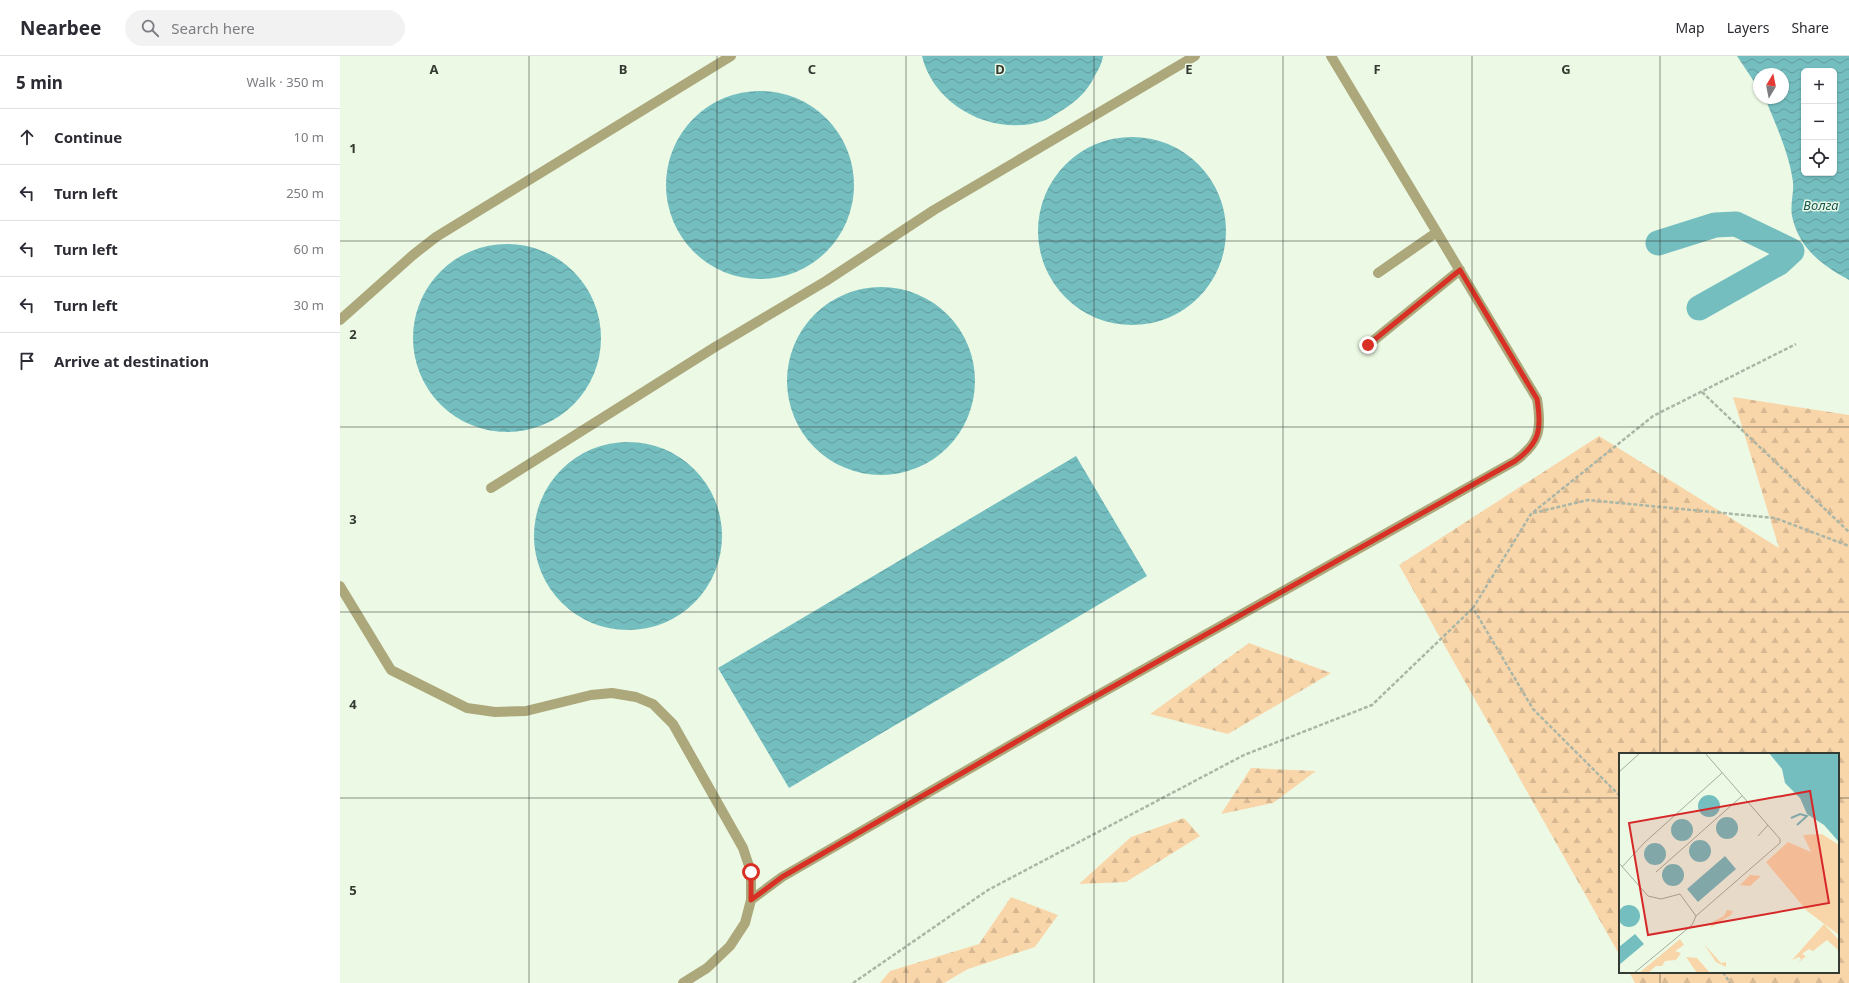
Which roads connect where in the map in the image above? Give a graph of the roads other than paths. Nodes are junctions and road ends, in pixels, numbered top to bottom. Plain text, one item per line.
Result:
1 (731, 56) edge
2 (1195, 56) edge
3 (1332, 56) edge
4 (1437, 232) junction
5 (1460, 270) junction
6 (1378, 273) dead end
7 (340, 320) edge
8 (1368, 345) dead end
9 (491, 488) dead end
10 (340, 586) edge
11 (751, 900) junction
12 (683, 983) edge

1 - 7 lane
2 - 9 lane
3 - 4 lane
4 - 5 lane
4 - 6 lane
5 - 8 lane
5 - 11 lane
10 - 11 lane
11 - 12 lane

